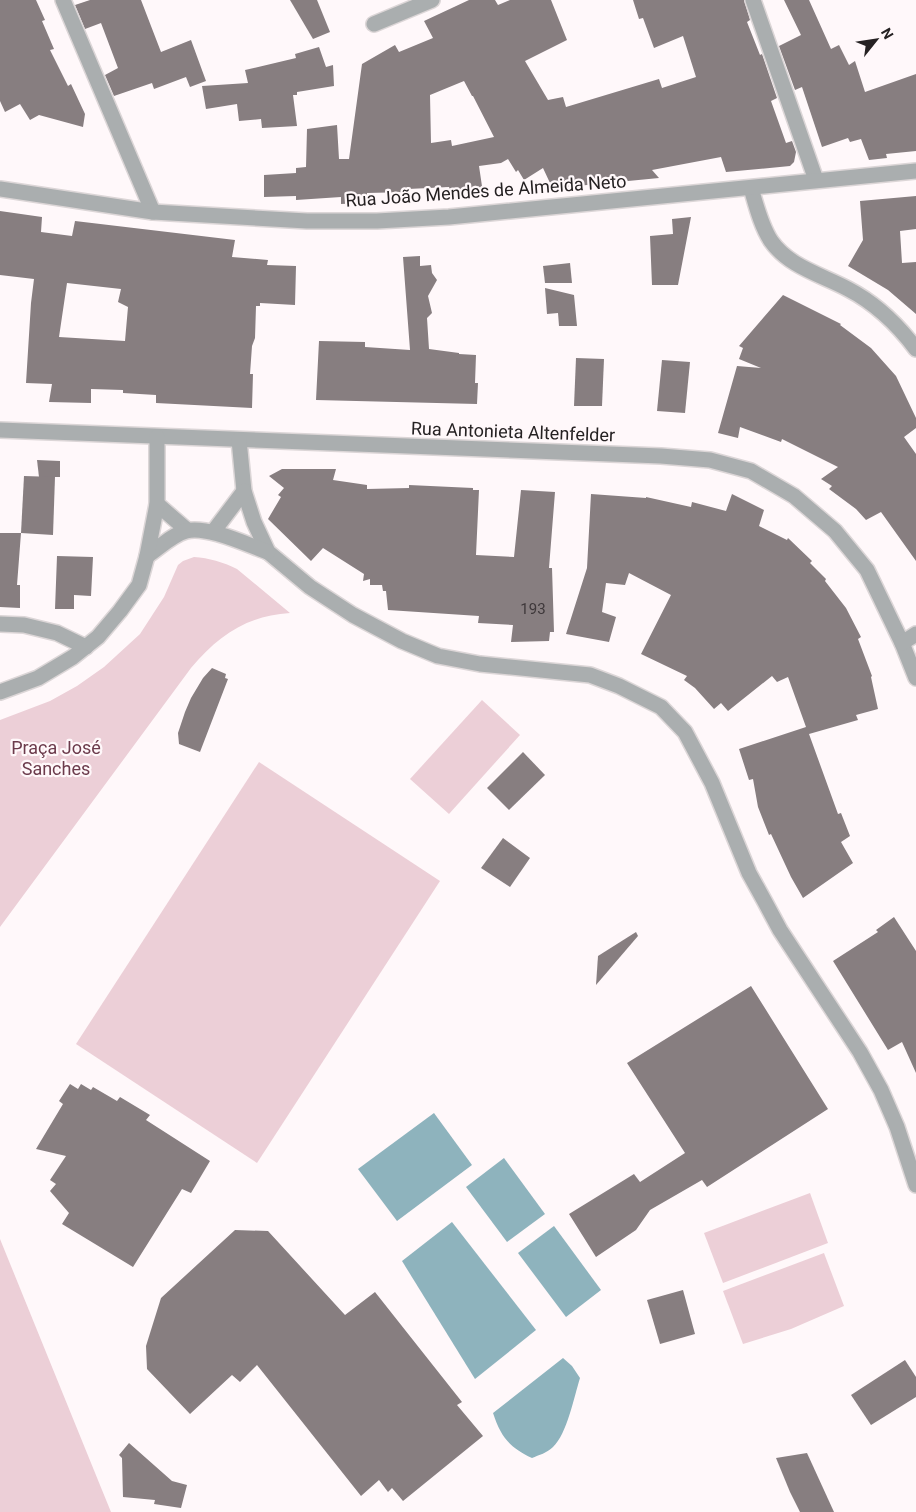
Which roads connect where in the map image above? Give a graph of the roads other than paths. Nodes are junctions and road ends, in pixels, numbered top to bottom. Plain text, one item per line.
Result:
1 (63, 0) edge
2 (432, 0) edge
3 (753, 0) edge
4 (416, 3) edge
5 (374, 24) dead end
6 (916, 171) edge
7 (816, 180) junction
8 (751, 188) junction
9 (0, 189) edge
10 (153, 212) junction
11 (916, 349) edge
12 (0, 430) edge
13 (157, 437) junction
14 (240, 440) junction
15 (244, 490) junction
16 (157, 504) junction
17 (187, 530) junction
18 (213, 532) junction
19 (268, 552) junction
20 (147, 556) junction
21 (0, 624) edge
22 (916, 634) edge
23 (902, 643) junction
24 (86, 646) junction
25 (916, 678) edge
26 (0, 692) edge
27 (916, 1185) edge

1 - 10 street
2 - 4 street
3 - 7 street
4 - 5 street
6 - 7 street, Rua João Mendes de Almeida Neto
7 - 8 street, Rua João Mendes de Almeida Neto
8 - 10 street, Rua João Mendes de Almeida Neto
8 - 11 street
9 - 10 street, Rua João Mendes de Almeida Neto
12 - 13 street, Rua Antonieta Altenfelder
13 - 14 street, Rua Antonieta Altenfelder
13 - 16 street
14 - 15 street
14 - 23 street, Rua Antonieta Altenfelder
15 - 18 street
15 - 19 street
16 - 17 street
16 - 20 street
17 - 18 street
17 - 20 street
18 - 19 street
19 - 27 street
20 - 24 street
21 - 24 street
22 - 23 street
23 - 25 street, Rua Antonieta Altenfelder
24 - 26 street

